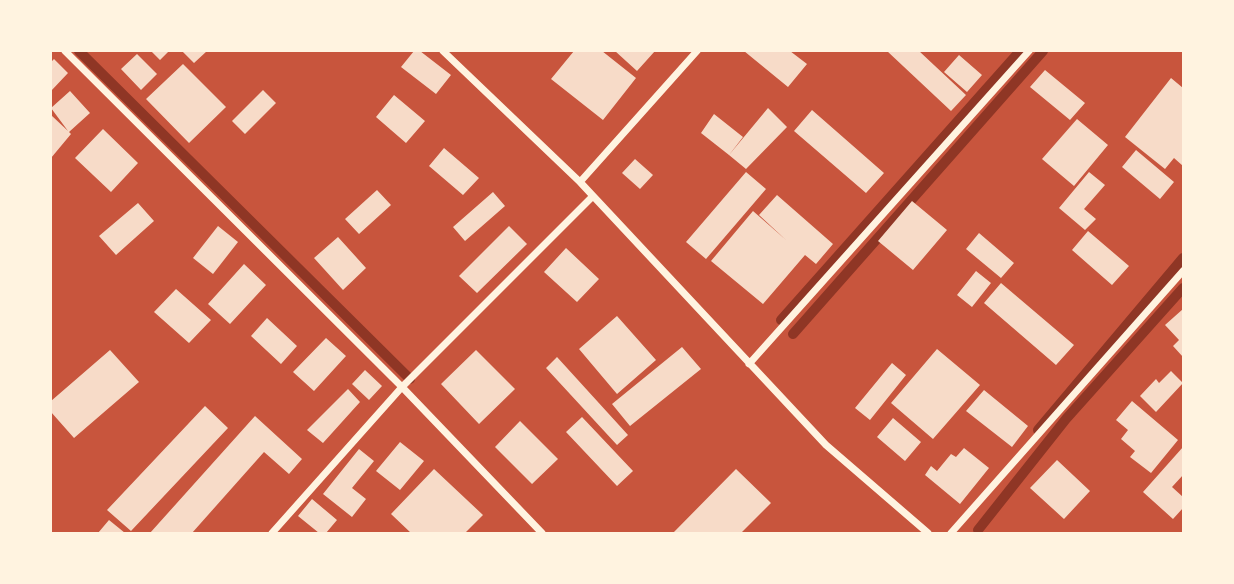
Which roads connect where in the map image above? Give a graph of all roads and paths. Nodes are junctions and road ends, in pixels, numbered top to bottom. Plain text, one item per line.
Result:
1 (65, 51) edge
2 (443, 51) edge
3 (697, 51) edge
4 (1029, 51) edge
5 (580, 183) junction
6 (592, 197) junction
7 (1183, 271) edge
8 (749, 364) junction
9 (402, 387) junction
10 (272, 533) edge
11 (542, 533) edge
12 (928, 533) edge
13 (951, 533) edge

1 - 9 street
2 - 5 street
3 - 5 street
4 - 8 street
5 - 6 street
6 - 8 street
6 - 9 street
7 - 13 street
8 - 12 street
9 - 10 street
9 - 11 street

